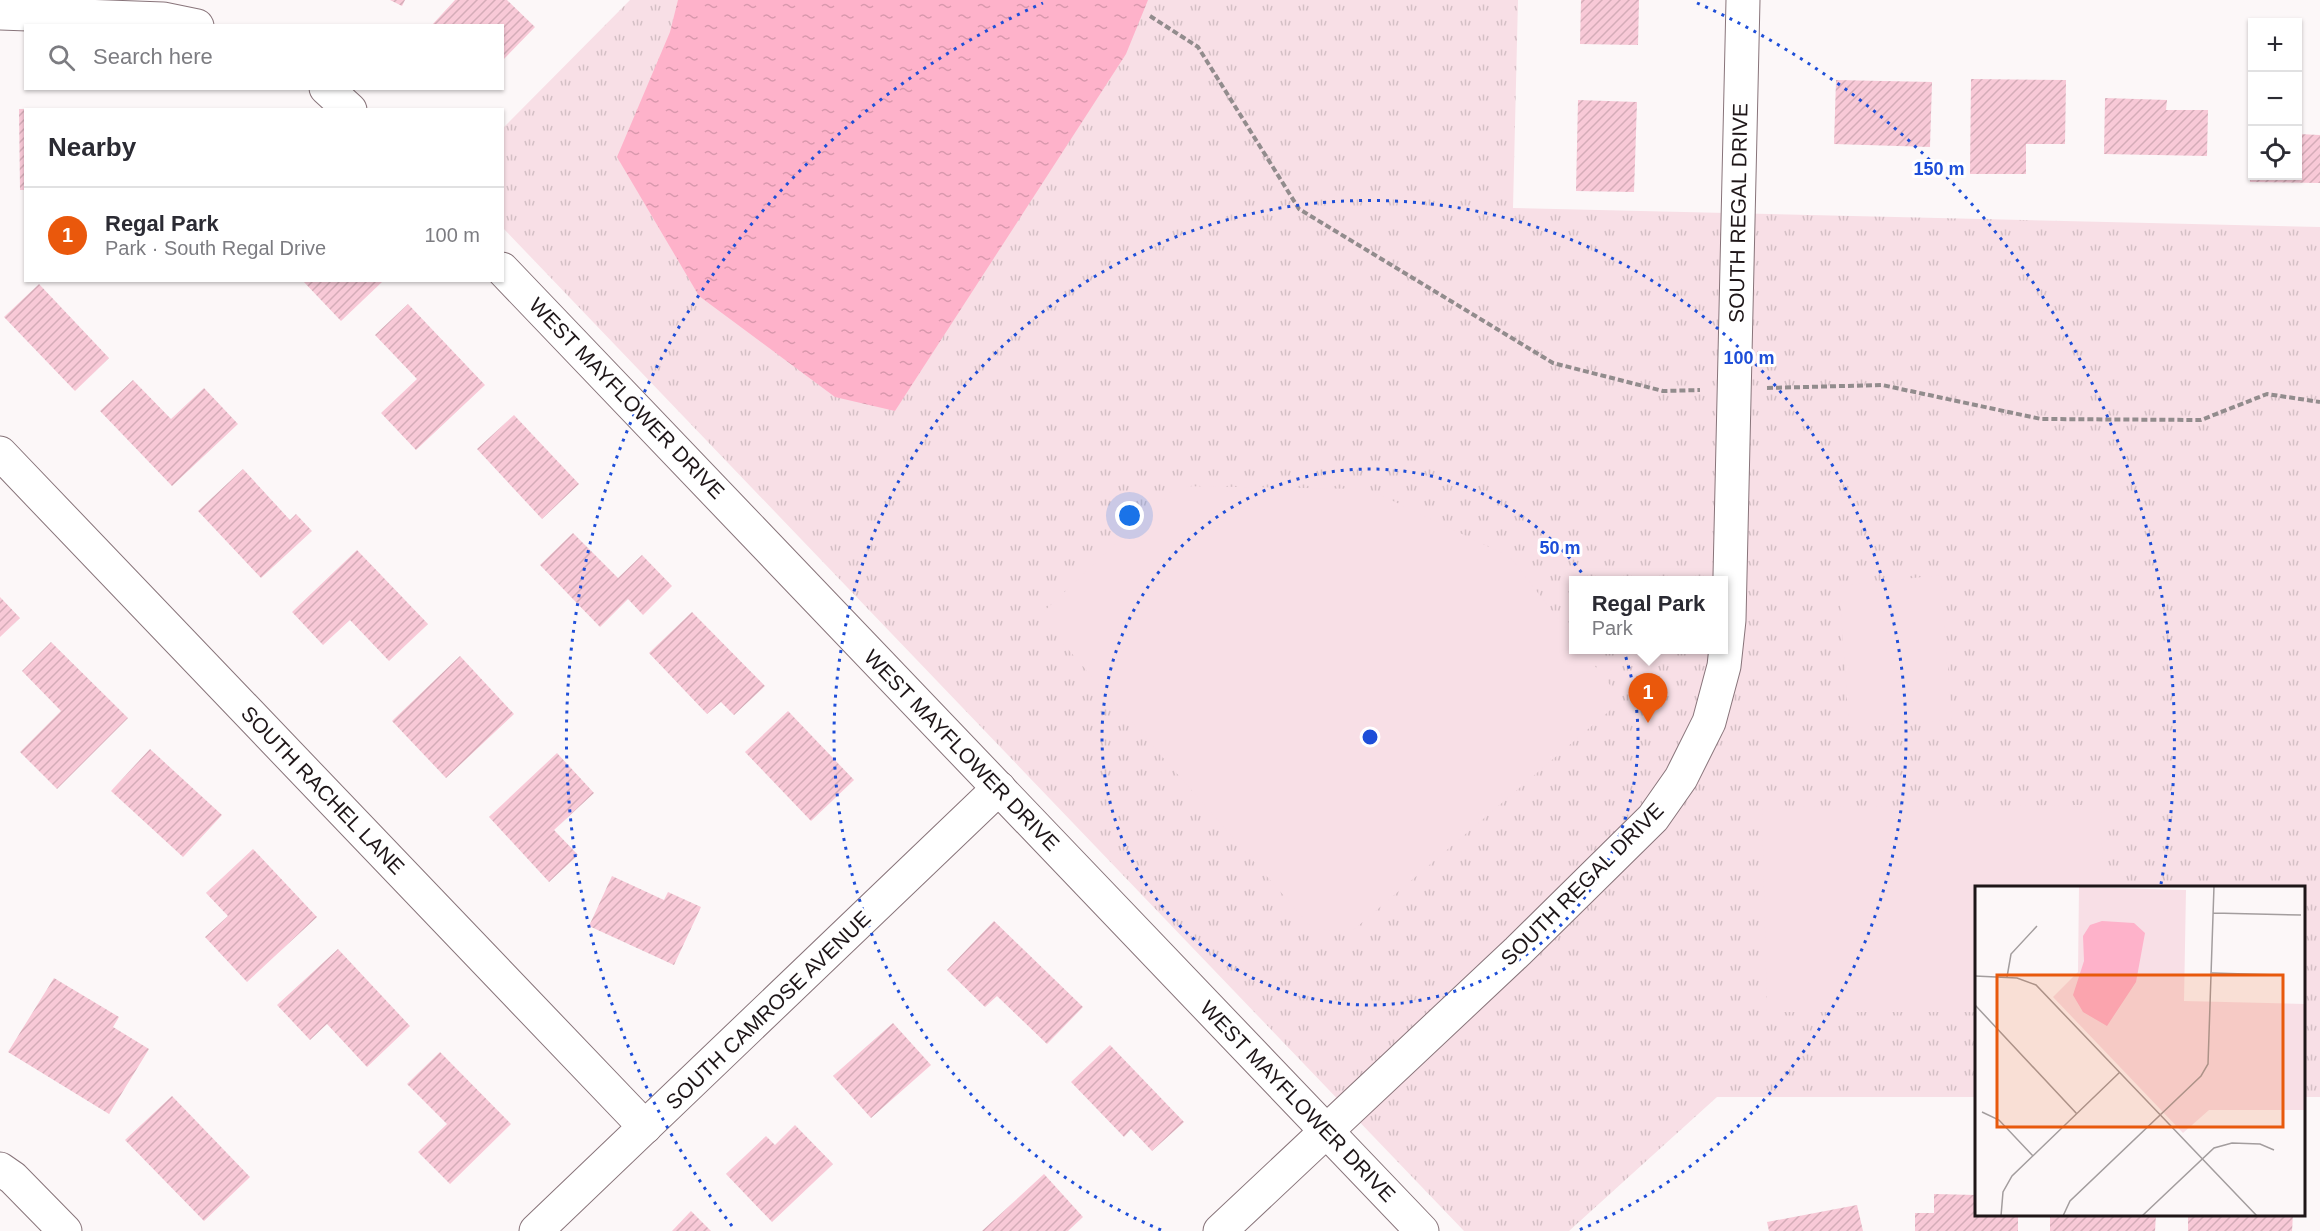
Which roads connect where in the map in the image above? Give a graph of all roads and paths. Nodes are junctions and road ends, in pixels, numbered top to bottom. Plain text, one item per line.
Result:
1 (1743, 0) edge
2 (79, 7) edge
3 (0, 13) edge
4 (1150, 16) dead end
5 (187, 24) edge
6 (328, 90) edge
7 (348, 108) edge
8 (504, 271) edge
9 (1734, 389) junction
10 (2320, 402) edge
11 (0, 453) edge
12 (1728, 632) edge
13 (1726, 654) edge
14 (999, 788) junction
15 (645, 1127) junction
16 (1326, 1130) junction
17 (0, 1169) edge
18 (65, 1231) edge
19 (536, 1231) edge
20 (1220, 1231) edge
21 (1422, 1231) edge

1 - 9 street, SOUTH REGAL DRIVE
2 - 3 street
2 - 5 street
4 - 9 path
6 - 7 street
8 - 14 street, WEST MAYFLOWER DRIVE
9 - 10 path
9 - 12 street, SOUTH REGAL DRIVE
11 - 15 street, SOUTH RACHEL LANE
13 - 16 street, SOUTH REGAL DRIVE
14 - 15 street, SOUTH CAMROSE AVENUE
14 - 16 street, WEST MAYFLOWER DRIVE
15 - 19 street, SOUTH CAMROSE AVENUE
16 - 20 street, SOUTH REGAL DRIVE
16 - 21 street, WEST MAYFLOWER DRIVE
17 - 18 street

